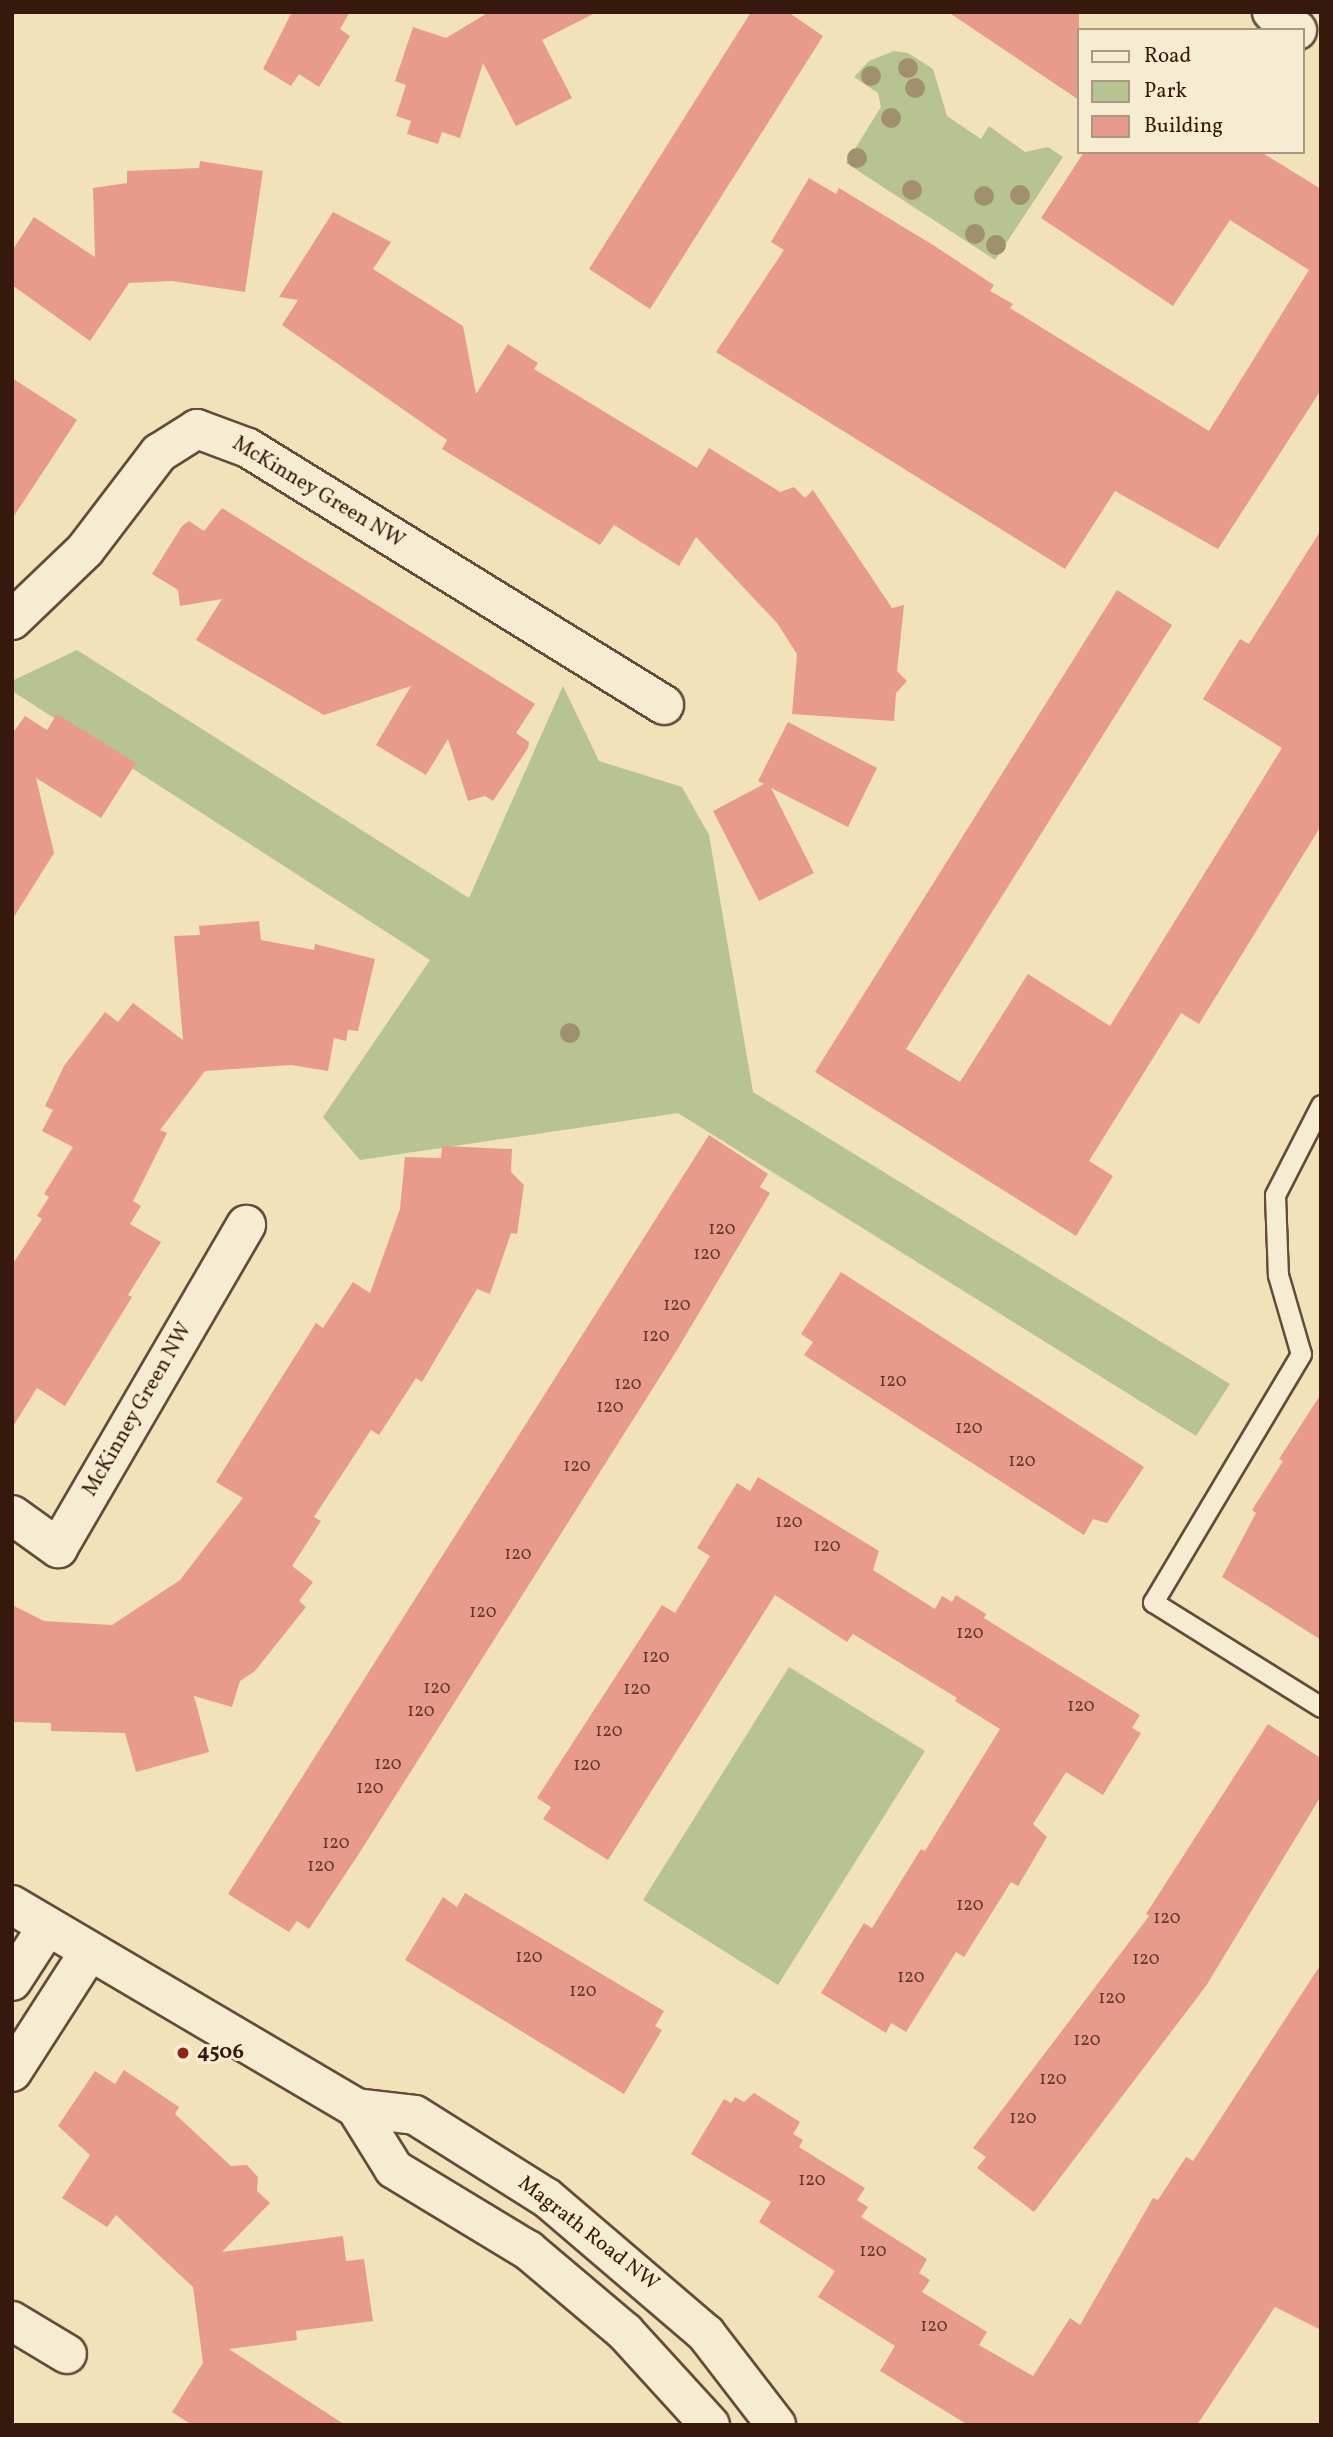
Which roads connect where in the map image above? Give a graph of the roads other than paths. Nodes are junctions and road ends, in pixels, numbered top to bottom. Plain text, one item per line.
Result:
1 (1272, 12) edge
2 (1294, 28) edge
3 (1305, 35) edge
4 (1321, 46) edge
5 (12, 620) edge
6 (664, 705) dead end
7 (1321, 1105) edge
8 (246, 1225) dead end
9 (12, 1515) edge
10 (1321, 1707) edge
11 (12, 1905) edge
12 (47, 1927) junction
13 (89, 1952) junction
14 (12, 1981) edge
15 (12, 2071) edge
16 (356, 2108) junction
17 (12, 2321) edge
18 (67, 2354) dead end
19 (710, 2425) edge
20 (776, 2425) edge

1 - 2 street
3 - 4 street
5 - 6 street, McKinney Green NW
7 - 10 lane
8 - 9 street, McKinney Green NW
11 - 12 street, Magrath Road NW
12 - 13 street, Magrath Road NW
12 - 14 street
13 - 15 street
13 - 16 street, Magrath Road NW
16 - 19 street, Magrath Road NW
16 - 20 street, Magrath Road NW
17 - 18 street

